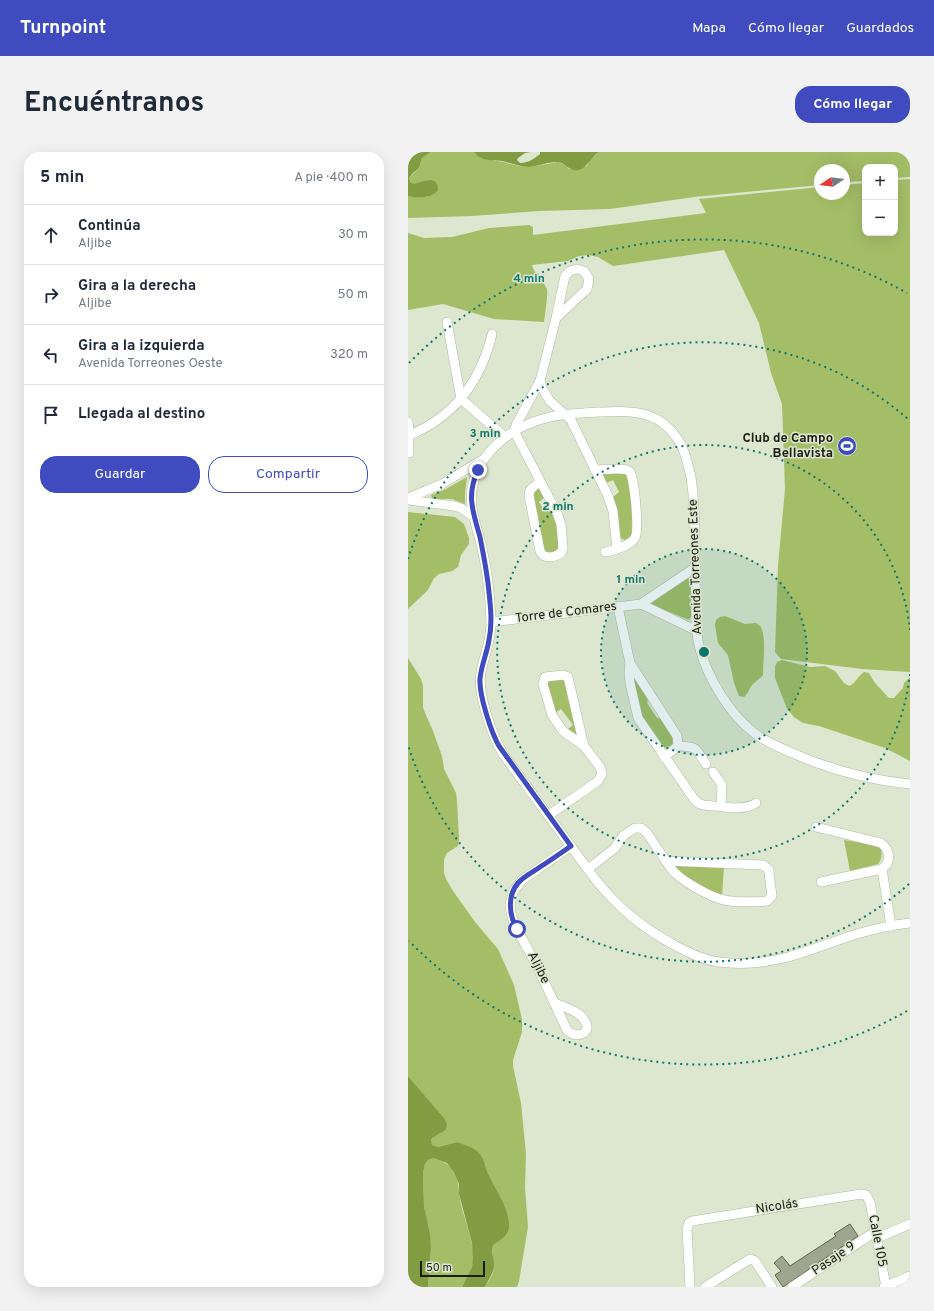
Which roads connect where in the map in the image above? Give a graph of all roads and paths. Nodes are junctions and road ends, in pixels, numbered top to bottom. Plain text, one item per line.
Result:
1 (556, 318) junction
2 (447, 322) dead end
3 (492, 334) dead end
4 (540, 381) junction
5 (461, 399) junction
6 (565, 414) junction
7 (408, 422) edge
8 (514, 431) junction
9 (410, 435) junction
10 (505, 437) junction
11 (409, 453) dead end
12 (485, 458) junction
13 (596, 470) junction
14 (540, 481) junction
15 (408, 499) edge
16 (474, 517) junction
17 (618, 549) junction
18 (606, 552) dead end
19 (696, 567) junction
20 (641, 604) junction
21 (618, 607) junction
22 (491, 622) junction
23 (697, 631) junction
24 (630, 663) junction
25 (584, 746) junction
26 (678, 746) junction
27 (664, 757) junction
28 (706, 764) dead end
29 (713, 772) dead end
30 (910, 784) edge
31 (756, 803) dead end
32 (721, 806) junction
33 (549, 816) junction
34 (816, 827) dead end
35 (571, 846) junction
36 (666, 861) junction
37 (588, 869) junction
38 (882, 869) junction
39 (821, 882) dead end
40 (910, 923) edge
41 (891, 926) junction
42 (555, 1003) dead end
43 (866, 1195) joint
44 (910, 1224) edge
45 (876, 1234) junction
46 (910, 1276) edge
47 (690, 1287) edge
48 (705, 1287) edge
49 (772, 1287) edge
50 (792, 1287) edge
51 (885, 1287) edge

1 - 1 street
1 - 4 street
2 - 5 street
3 - 5 street
4 - 6 street
4 - 8 street
5 - 9 street
5 - 10 street
6 - 8 street, Avenida Torreones Este
6 - 13 street
6 - 19 street, Avenida Torreones Este
7 - 9 street
8 - 10 street, Avenida Torreones Este
8 - 14 street
9 - 11 street
10 - 12 street, Avenida Torreones Este
12 - 15 street
12 - 16 street
13 - 17 street
13 - 17 street
14 - 14 street
15 - 16 street
16 - 22 street
17 - 18 street
19 - 20 street, Torre de Comares
19 - 23 street, Avenida Torreones Este
20 - 21 street, Torre de Comares
20 - 23 street
21 - 22 street, Torre de Comares
21 - 24 street
22 - 33 street
23 - 30 street, Avenida Torreones Este
24 - 26 street
24 - 27 street
25 - 25 street
25 - 33 street
26 - 27 street
26 - 28 street
27 - 32 street
29 - 32 street
31 - 32 street
33 - 35 street
34 - 38 street
35 - 37 street
35 - 42 street, Aljibe
36 - 36 street
36 - 37 street
37 - 41 street
38 - 39 street
38 - 41 street
40 - 41 street
43 - 45 street, Calle 105
43 - 47 street, Nicolás
44 - 45 street, Pasaje 9
45 - 50 street, Pasaje 9
45 - 51 street, Calle 105
46 - 51 street
48 - 49 street

